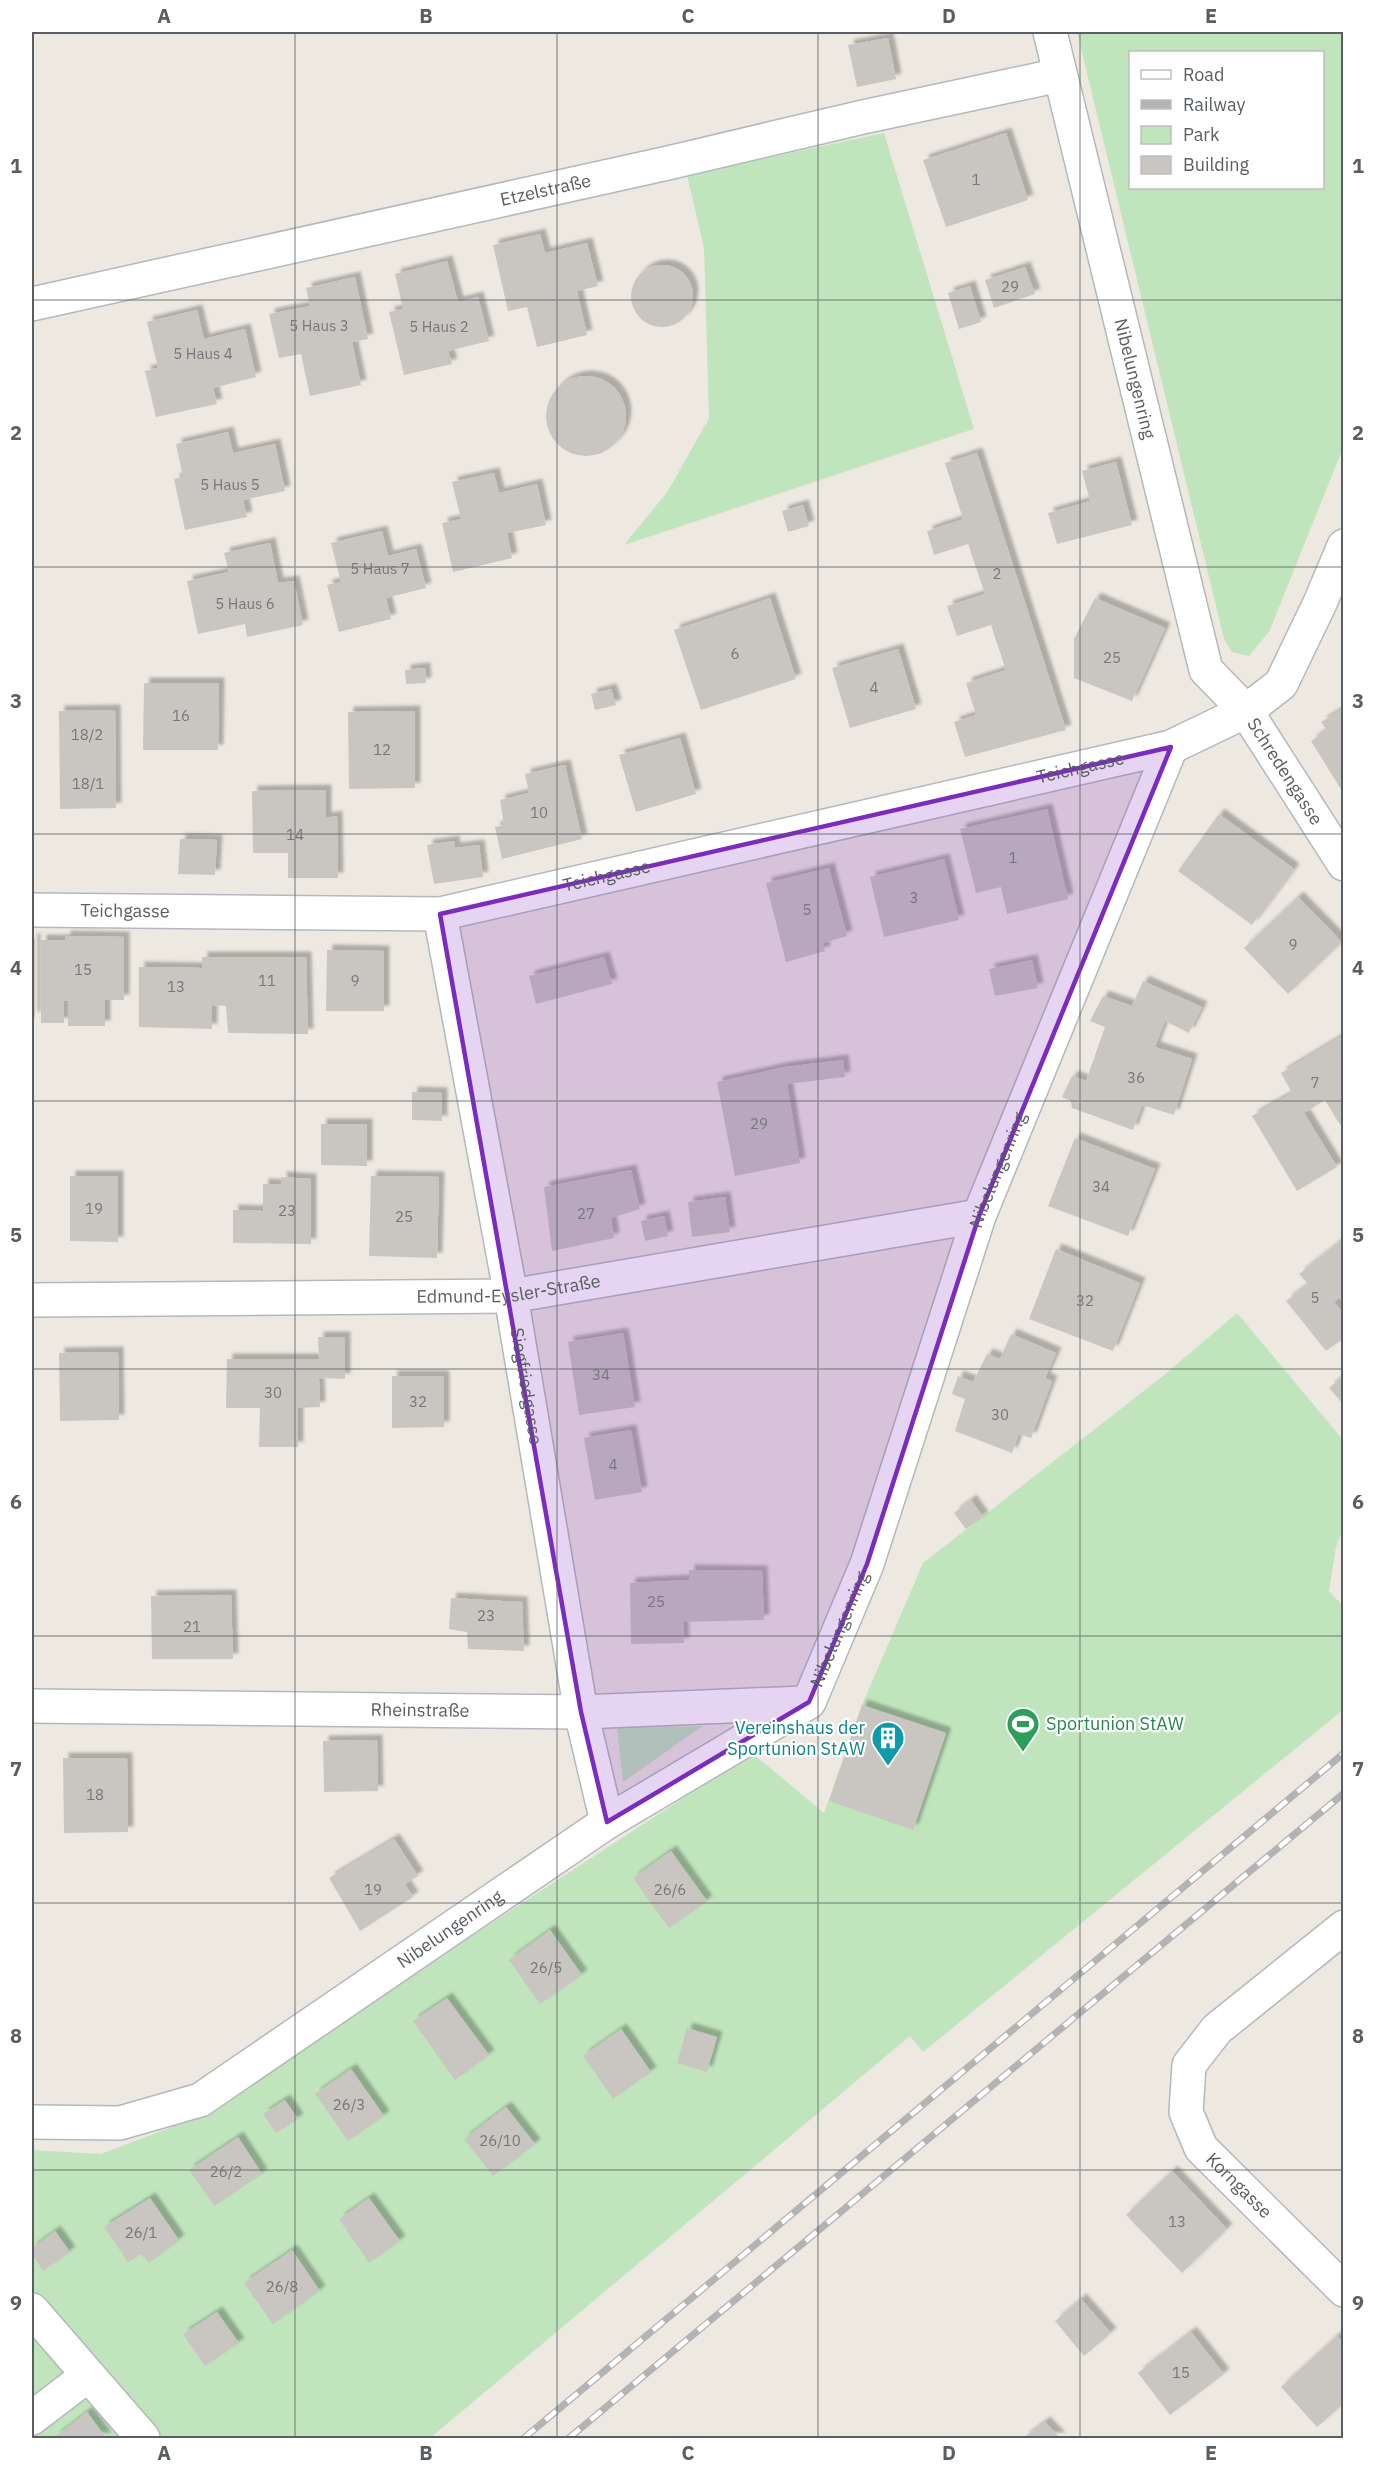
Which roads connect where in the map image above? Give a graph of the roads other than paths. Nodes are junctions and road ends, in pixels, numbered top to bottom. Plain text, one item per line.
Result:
1 (1050, 32) edge
2 (1060, 75) junction
3 (32, 304) edge
4 (1344, 546) edge
5 (1245, 711) junction
6 (1171, 747) junction
7 (1344, 864) edge
8 (32, 910) edge
9 (440, 914) junction
10 (979, 1216) junction
11 (511, 1296) junction
12 (32, 1300) edge
13 (809, 1702) junction
14 (32, 1706) edge
15 (581, 1712) junction
16 (607, 1822) junction
17 (1344, 1928) edge
18 (32, 2122) edge
19 (1344, 2290) edge
20 (32, 2310) edge
21 (87, 2376) junction
22 (32, 2418) edge
23 (143, 2439) edge

1 - 2 street, Nibelungenring
2 - 3 street, Etzelstraße
2 - 5 street, Nibelungenring
4 - 5 street, Schredengasse
5 - 6 street, Schredengasse
5 - 7 street, Schredengasse
6 - 9 street, Teichgasse
6 - 10 street, Nibelungenring
8 - 9 street, Teichgasse
9 - 11 street, Siegfriedgasse
10 - 11 street, Edmund-Eysler-Straße
10 - 13 street, Nibelungenring
11 - 12 street, Edmund-Eysler-Straße
11 - 15 street, Siegfriedgasse
13 - 15 street, Rheinstraße
13 - 16 street, Nibelungenring
14 - 15 street, Rheinstraße
15 - 16 street, Siegfriedgasse
16 - 18 street, Nibelungenring
17 - 19 street, Korngasse
20 - 21 street
21 - 22 street
21 - 23 street

